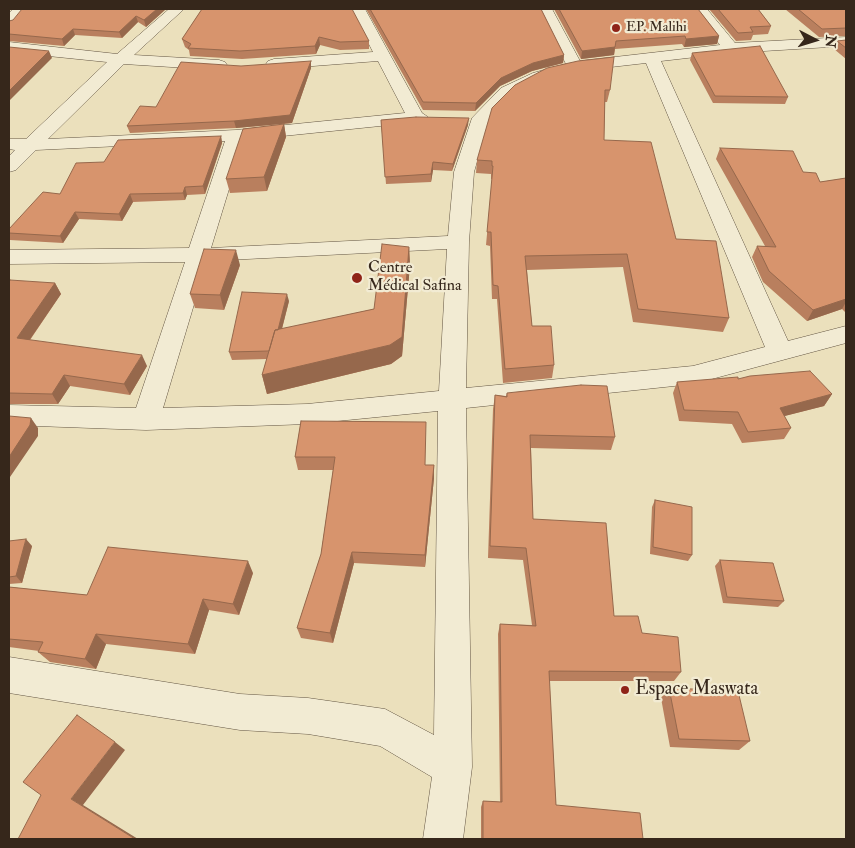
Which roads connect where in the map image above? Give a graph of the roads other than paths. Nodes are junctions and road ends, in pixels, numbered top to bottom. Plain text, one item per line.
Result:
1 (20, 9) edge
2 (177, 9) edge
3 (358, 9) edge
4 (545, 9) edge
5 (700, 9) edge
6 (9, 22) edge
7 (846, 41) edge
8 (9, 47) edge
9 (730, 48) junction
10 (383, 56) junction
11 (651, 58) junction
12 (120, 59) junction
13 (260, 65) edge
14 (232, 66) edge
15 (575, 66) junction
16 (416, 117) junction
17 (435, 117) edge
18 (236, 135) junction
19 (9, 144) edge
20 (29, 145) junction
21 (9, 166) edge
22 (458, 242) junction
23 (200, 255) junction
24 (9, 257) edge
25 (846, 334) edge
26 (780, 352) junction
27 (452, 399) junction
28 (9, 415) edge
29 (146, 419) junction
30 (9, 676) edge
31 (453, 767) junction
32 (443, 839) edge

1 - 6 street
2 - 12 street
3 - 10 street
4 - 15 street
5 - 9 street
7 - 9 street
8 - 12 street
9 - 11 street
10 - 13 street
10 - 16 street
11 - 15 street
11 - 26 street
12 - 14 street
12 - 20 street
15 - 22 street
16 - 17 street
16 - 18 street
18 - 20 street
18 - 23 street
19 - 20 street
20 - 21 street
22 - 23 street
22 - 27 street
23 - 24 street
23 - 29 street
25 - 26 street
26 - 27 street
27 - 29 street
27 - 31 street
28 - 29 street
30 - 31 street
31 - 32 street

